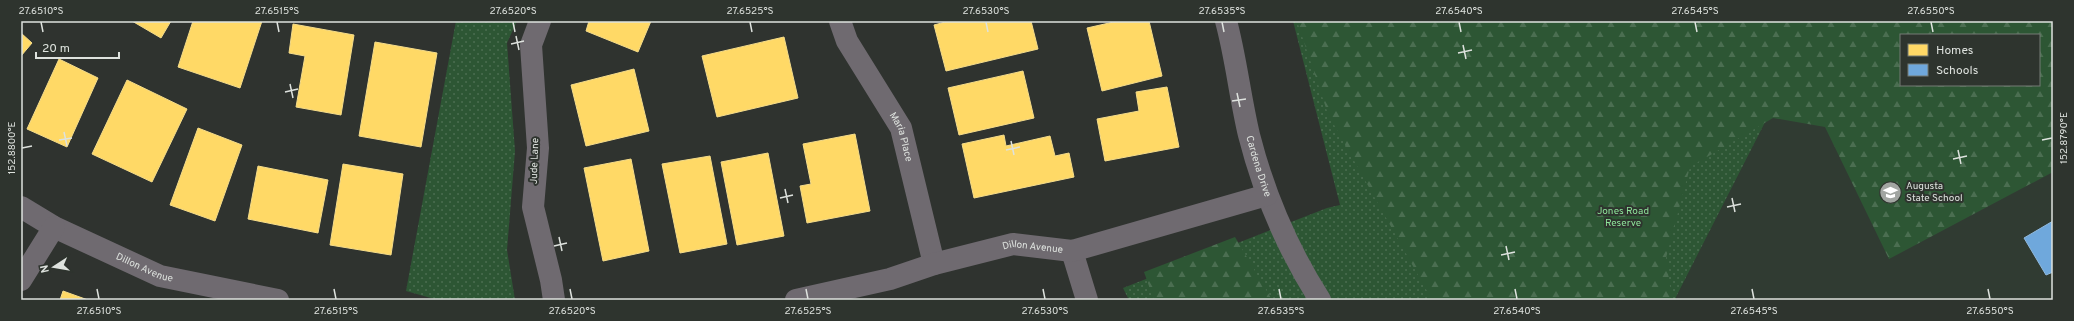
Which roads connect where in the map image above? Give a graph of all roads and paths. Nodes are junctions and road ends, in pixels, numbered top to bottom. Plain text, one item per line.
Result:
1 (540, 21) edge
2 (840, 21) edge
3 (1226, 21) edge
4 (1267, 195) junction
5 (21, 207) edge
6 (54, 227) junction
7 (1072, 251) junction
8 (934, 264) junction
9 (21, 280) edge
10 (278, 300) edge
11 (554, 300) edge
12 (796, 300) edge
13 (1087, 300) edge
14 (1320, 300) edge

1 - 11 street, Jude Lane
2 - 8 street, Maria Place
3 - 4 street, Cardena Drive
4 - 7 street, Dillon Avenue
4 - 14 street, Cardena Drive
5 - 6 street, Dillon Avenue
6 - 9 street
6 - 10 street, Dillon Avenue
7 - 8 street, Dillon Avenue
7 - 13 street
8 - 12 street, Dillon Avenue

